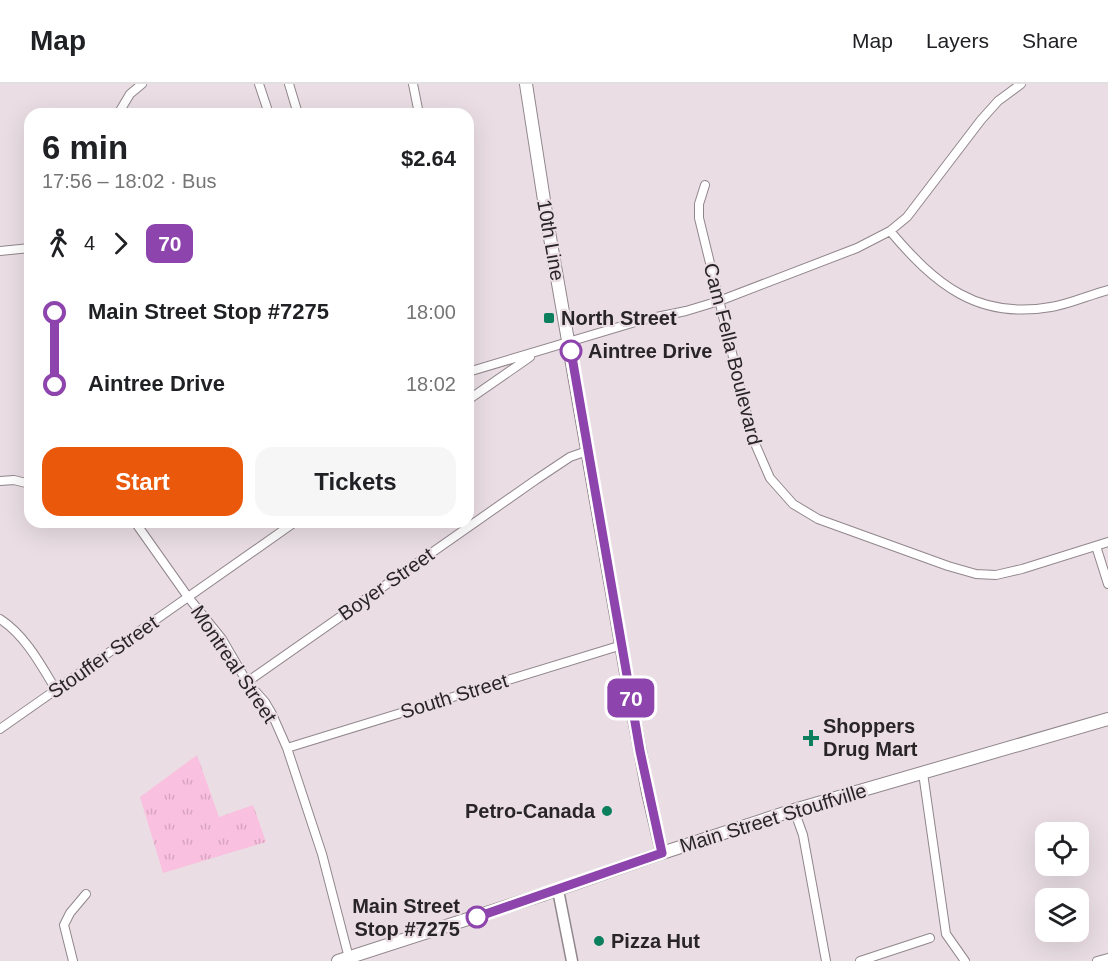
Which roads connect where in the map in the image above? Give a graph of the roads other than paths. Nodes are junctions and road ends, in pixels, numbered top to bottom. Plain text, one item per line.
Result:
1 (142, 84) edge
2 (259, 84) edge
3 (290, 84) edge
4 (413, 84) edge
5 (526, 84) edge
6 (1021, 84) edge
7 (122, 108) edge
8 (266, 108) edge
9 (296, 108) edge
10 (417, 108) edge
11 (705, 185) dead end
12 (890, 231) junction
13 (24, 249) edge
14 (0, 251) edge
15 (1108, 290) edge
16 (719, 302) junction
17 (570, 342) junction
18 (538, 351) junction
19 (474, 370) edge
20 (474, 396) edge
21 (587, 451) junction
22 (0, 481) edge
23 (24, 482) edge
24 (474, 523) edge
25 (139, 528) edge
26 (286, 528) edge
27 (467, 528) edge
28 (1108, 542) edge
29 (1096, 546) junction
30 (1108, 584) edge
31 (188, 597) junction
32 (0, 619) edge
33 (622, 645) junction
34 (247, 682) junction
35 (56, 690) junction
36 (1108, 719) edge
37 (0, 729) edge
38 (287, 748) junction
39 (923, 773) junction
40 (794, 810) junction
41 (662, 853) junction
42 (558, 890) junction
43 (86, 894) dead end
44 (930, 938) dead end
45 (364, 957) edge
46 (1108, 958) edge
47 (344, 959) edge
48 (73, 961) edge
49 (572, 961) edge
50 (826, 961) edge
51 (860, 961) edge
52 (965, 961) edge
53 (1097, 961) edge

1 - 7 street
2 - 8 street
3 - 9 street
4 - 10 street
5 - 17 main road, 10th Line
6 - 12 street
11 - 16 street, Cam Fella Boulevard
12 - 15 street
12 - 16 street
13 - 14 street
16 - 17 street
16 - 29 street, Cam Fella Boulevard
17 - 18 street
17 - 21 main road, 10th Line
18 - 19 street
18 - 20 street
21 - 24 street, Boyer Street
21 - 33 main road, 10th Line
22 - 23 street
25 - 31 street, Montreal Street
26 - 31 street, Stouffer Street
27 - 34 street, Boyer Street
28 - 29 street, Cam Fella Boulevard
29 - 30 street
31 - 34 street, Montreal Street
31 - 35 street, Stouffer Street
32 - 35 street
33 - 38 street, South Street
33 - 41 main road, 10th Line
34 - 38 street, Montreal Street
35 - 37 street, Stouffer Street
36 - 39 main road, Main Street Stouffville
38 - 47 street, Montreal Street
39 - 40 main road, Main Street Stouffville
39 - 52 street
40 - 41 main road, Main Street Stouffville
40 - 50 street
41 - 42 main road, Main Street Stouffville
42 - 45 main road, Main Street Stouffville
42 - 49 street
43 - 48 street
44 - 51 street
45 - 47 main road, Main Street Stouffville
46 - 53 street

